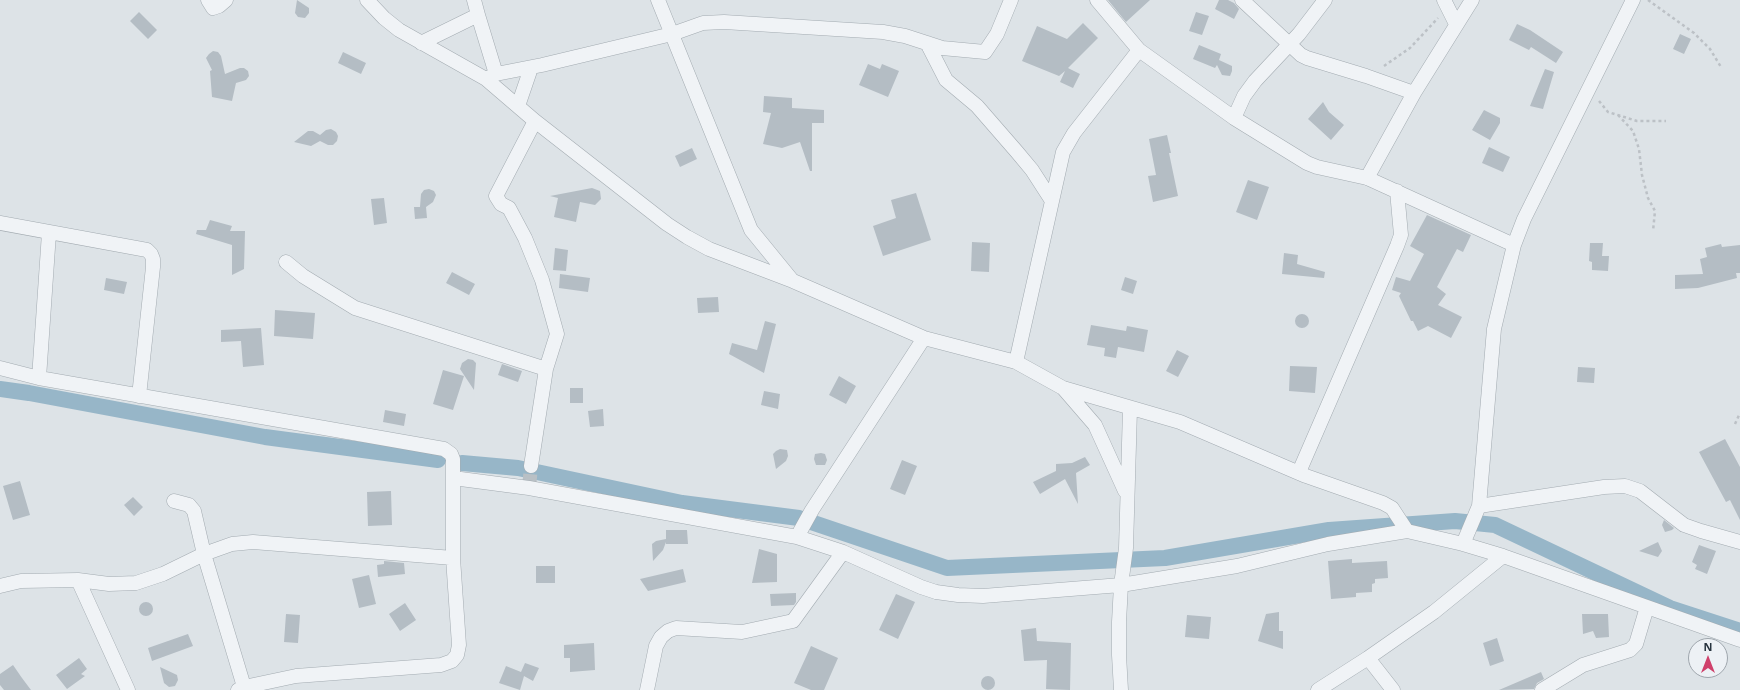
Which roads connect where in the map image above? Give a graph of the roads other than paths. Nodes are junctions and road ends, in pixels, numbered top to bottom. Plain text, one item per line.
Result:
1 (208, 0) edge
2 (226, 0) edge
3 (367, 0) edge
4 (474, 0) edge
5 (658, 0) edge
6 (1011, 0) edge
7 (1097, 0) edge
8 (1242, 0) edge
9 (1325, 0) edge
10 (1472, 0) edge
11 (1633, 0) edge
12 (1445, 3) edge
13 (478, 15) junction
14 (1456, 24) junction
15 (672, 34) junction
16 (421, 43) junction
17 (927, 43) junction
18 (1290, 44) junction
19 (1139, 50) junction
20 (531, 68) junction
21 (491, 76) junction
22 (1414, 93) junction
23 (518, 106) junction
24 (1234, 118) junction
25 (535, 121) junction
26 (1367, 178) junction
27 (1397, 191) junction
28 (1052, 201) junction
29 (0, 223) edge
30 (49, 233) junction
31 (1514, 245) junction
32 (286, 262) dead end
33 (793, 281) junction
34 (924, 338) junction
35 (1016, 362) junction
36 (0, 368) edge
37 (546, 369) junction
38 (39, 378) junction
39 (1063, 388) junction
40 (139, 396) junction
41 (1130, 409) junction
42 (531, 466) tunnel mouth
43 (1299, 472) junction
44 (453, 478) junction
45 (1127, 495) junction
46 (174, 501) dead end
47 (1480, 506) junction
48 (1407, 531) junction
49 (797, 537) junction
50 (1740, 542) edge
51 (1462, 544) junction
52 (843, 552) junction
53 (204, 554) junction
54 (1503, 556) junction
55 (453, 558) junction
56 (78, 580) junction
57 (1121, 585) junction
58 (0, 586) edge
59 (1647, 607) junction
60 (1740, 640) edge
61 (1368, 658) junction
62 (242, 689) edge
63 (128, 690) edge
64 (647, 690) edge
65 (1121, 690) edge
66 (1318, 690) edge
67 (1393, 690) edge
68 (1542, 690) edge

1 - 2 street
3 - 16 street
4 - 13 street
5 - 15 street
6 - 17 street
7 - 19 street
8 - 18 street
9 - 18 street
10 - 14 street
11 - 31 street
12 - 14 street
13 - 16 street
13 - 21 street
14 - 22 street
15 - 17 street
15 - 20 street
15 - 33 street
16 - 21 street
17 - 28 street
18 - 22 street
18 - 24 street
19 - 24 street
19 - 28 street
20 - 21 street
20 - 23 street
21 - 23 street
22 - 26 street
23 - 25 street
24 - 26 street
25 - 33 street
25 - 37 street
26 - 27 street
27 - 31 street
27 - 43 street
28 - 35 street
29 - 30 street
30 - 38 street
30 - 40 street
31 - 47 street
32 - 37 street
33 - 34 street
34 - 35 street
34 - 49 street
35 - 39 street
36 - 38 street
37 - 42 street
38 - 40 street
39 - 41 street
39 - 45 street
40 - 44 street
41 - 43 street
41 - 45 street
43 - 48 street
44 - 49 street
44 - 55 street
45 - 57 street
46 - 53 street
47 - 50 street
47 - 51 street
48 - 51 street
48 - 57 street
49 - 52 street
51 - 54 street
52 - 57 street
52 - 64 street
53 - 55 street
53 - 56 street
53 - 62 street
54 - 59 street
54 - 61 street
55 - 62 street
56 - 58 street
56 - 63 street
57 - 65 street
59 - 60 street
59 - 68 street
61 - 66 street
61 - 67 street

